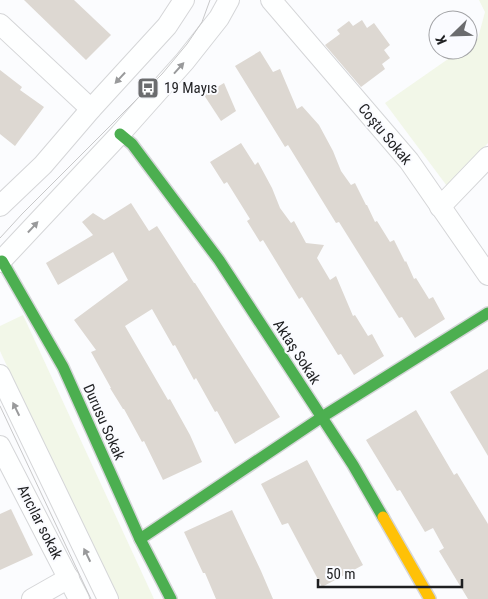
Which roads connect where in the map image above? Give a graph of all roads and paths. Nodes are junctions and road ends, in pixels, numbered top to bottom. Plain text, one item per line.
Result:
1 (184, 0) edge
2 (229, 0) edge
3 (271, 0) edge
4 (0, 24) edge
5 (91, 109) junction
6 (120, 134) junction
7 (488, 157) edge
8 (0, 206) edge
9 (440, 207) junction
10 (1, 262) edge
11 (488, 275) edge
12 (488, 313) edge
13 (0, 375) edge
14 (322, 417) junction
15 (0, 446) edge
16 (140, 539) junction
17 (69, 578) junction
18 (32, 599) edge
19 (79, 599) edge
20 (108, 599) edge
21 (171, 599) edge
22 (430, 599) edge

1 -> 5 street
6 -> 2 street
3 - 9 street, Coştu Sokak
4 - 5 street
5 - 8 street
10 -> 6 street
6 - 14 street, Aktaş Sokak
7 - 9 street
9 - 11 street, Coştu Sokak
10 - 16 street, Durusu Sokak
12 - 14 street
20 -> 13 street
14 - 16 street
14 - 22 street, Aktaş Sokak
15 - 17 street, Arıcılar sokak
16 - 21 street, Durusu Sokak
17 - 18 street
17 - 19 street, Arıcılar sokak

